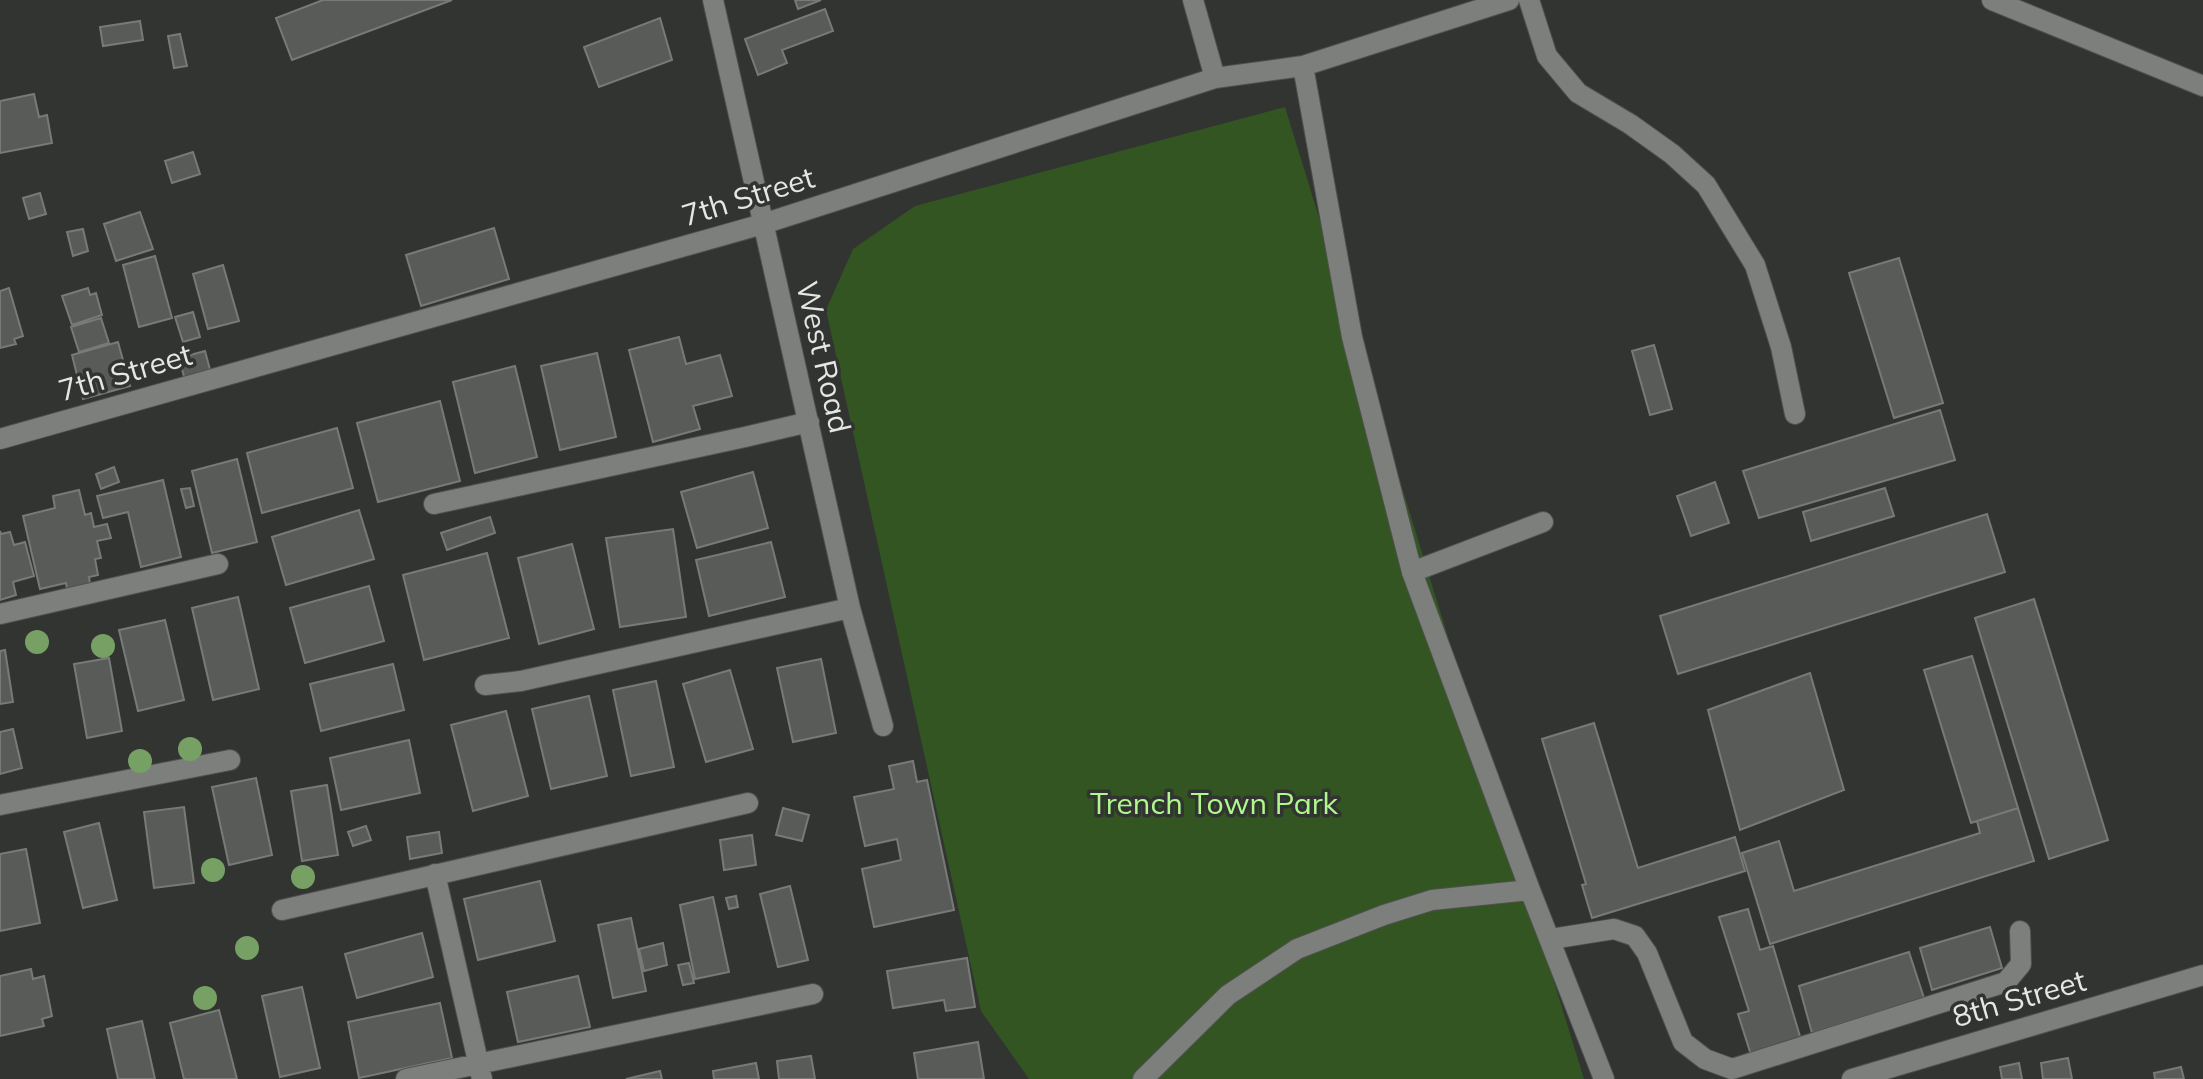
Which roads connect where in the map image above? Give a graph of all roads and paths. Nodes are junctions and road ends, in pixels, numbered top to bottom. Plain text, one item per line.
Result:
1 (713, 0) edge
2 (1193, 0) edge
3 (1509, 0) edge
4 (1529, 0) edge
5 (1992, 0) edge
6 (1303, 66) junction
7 (1215, 78) junction
8 (2203, 86) edge
9 (763, 224) junction
10 (1795, 414) dead end
11 (809, 422) junction
12 (0, 439) edge
13 (434, 504) dead end
14 (1543, 522) dead end
15 (218, 564) dead end
16 (1412, 572) junction
17 (850, 608) junction
18 (0, 614) edge
19 (485, 685) dead end
20 (883, 726) dead end
21 (230, 760) dead end
22 (748, 803) dead end
23 (0, 805) edge
24 (435, 874) junction
25 (1530, 890) junction
26 (282, 910) dead end
27 (2020, 931) dead end
28 (1551, 939) junction
29 (2203, 975) edge
30 (813, 994) dead end
31 (481, 1071) edge
32 (406, 1079) edge
33 (1143, 1079) edge
34 (1604, 1079) edge
35 (1852, 1079) edge

1 - 9 street, West Road
2 - 7 street
3 - 6 street, 7th Street
4 - 10 street
5 - 8 street
6 - 7 street, 7th Street
6 - 16 street
7 - 9 street, 7th Street
9 - 11 street, West Road
9 - 12 street, 7th Street
11 - 13 street
11 - 17 street, West Road
14 - 16 street
15 - 18 street
16 - 25 street
17 - 19 street
17 - 20 street, West Road
21 - 23 street
22 - 24 street
24 - 26 street
24 - 31 street
25 - 28 street
25 - 33 street
27 - 28 street
28 - 34 street
29 - 35 street, 8th Street
30 - 31 street
31 - 32 street

